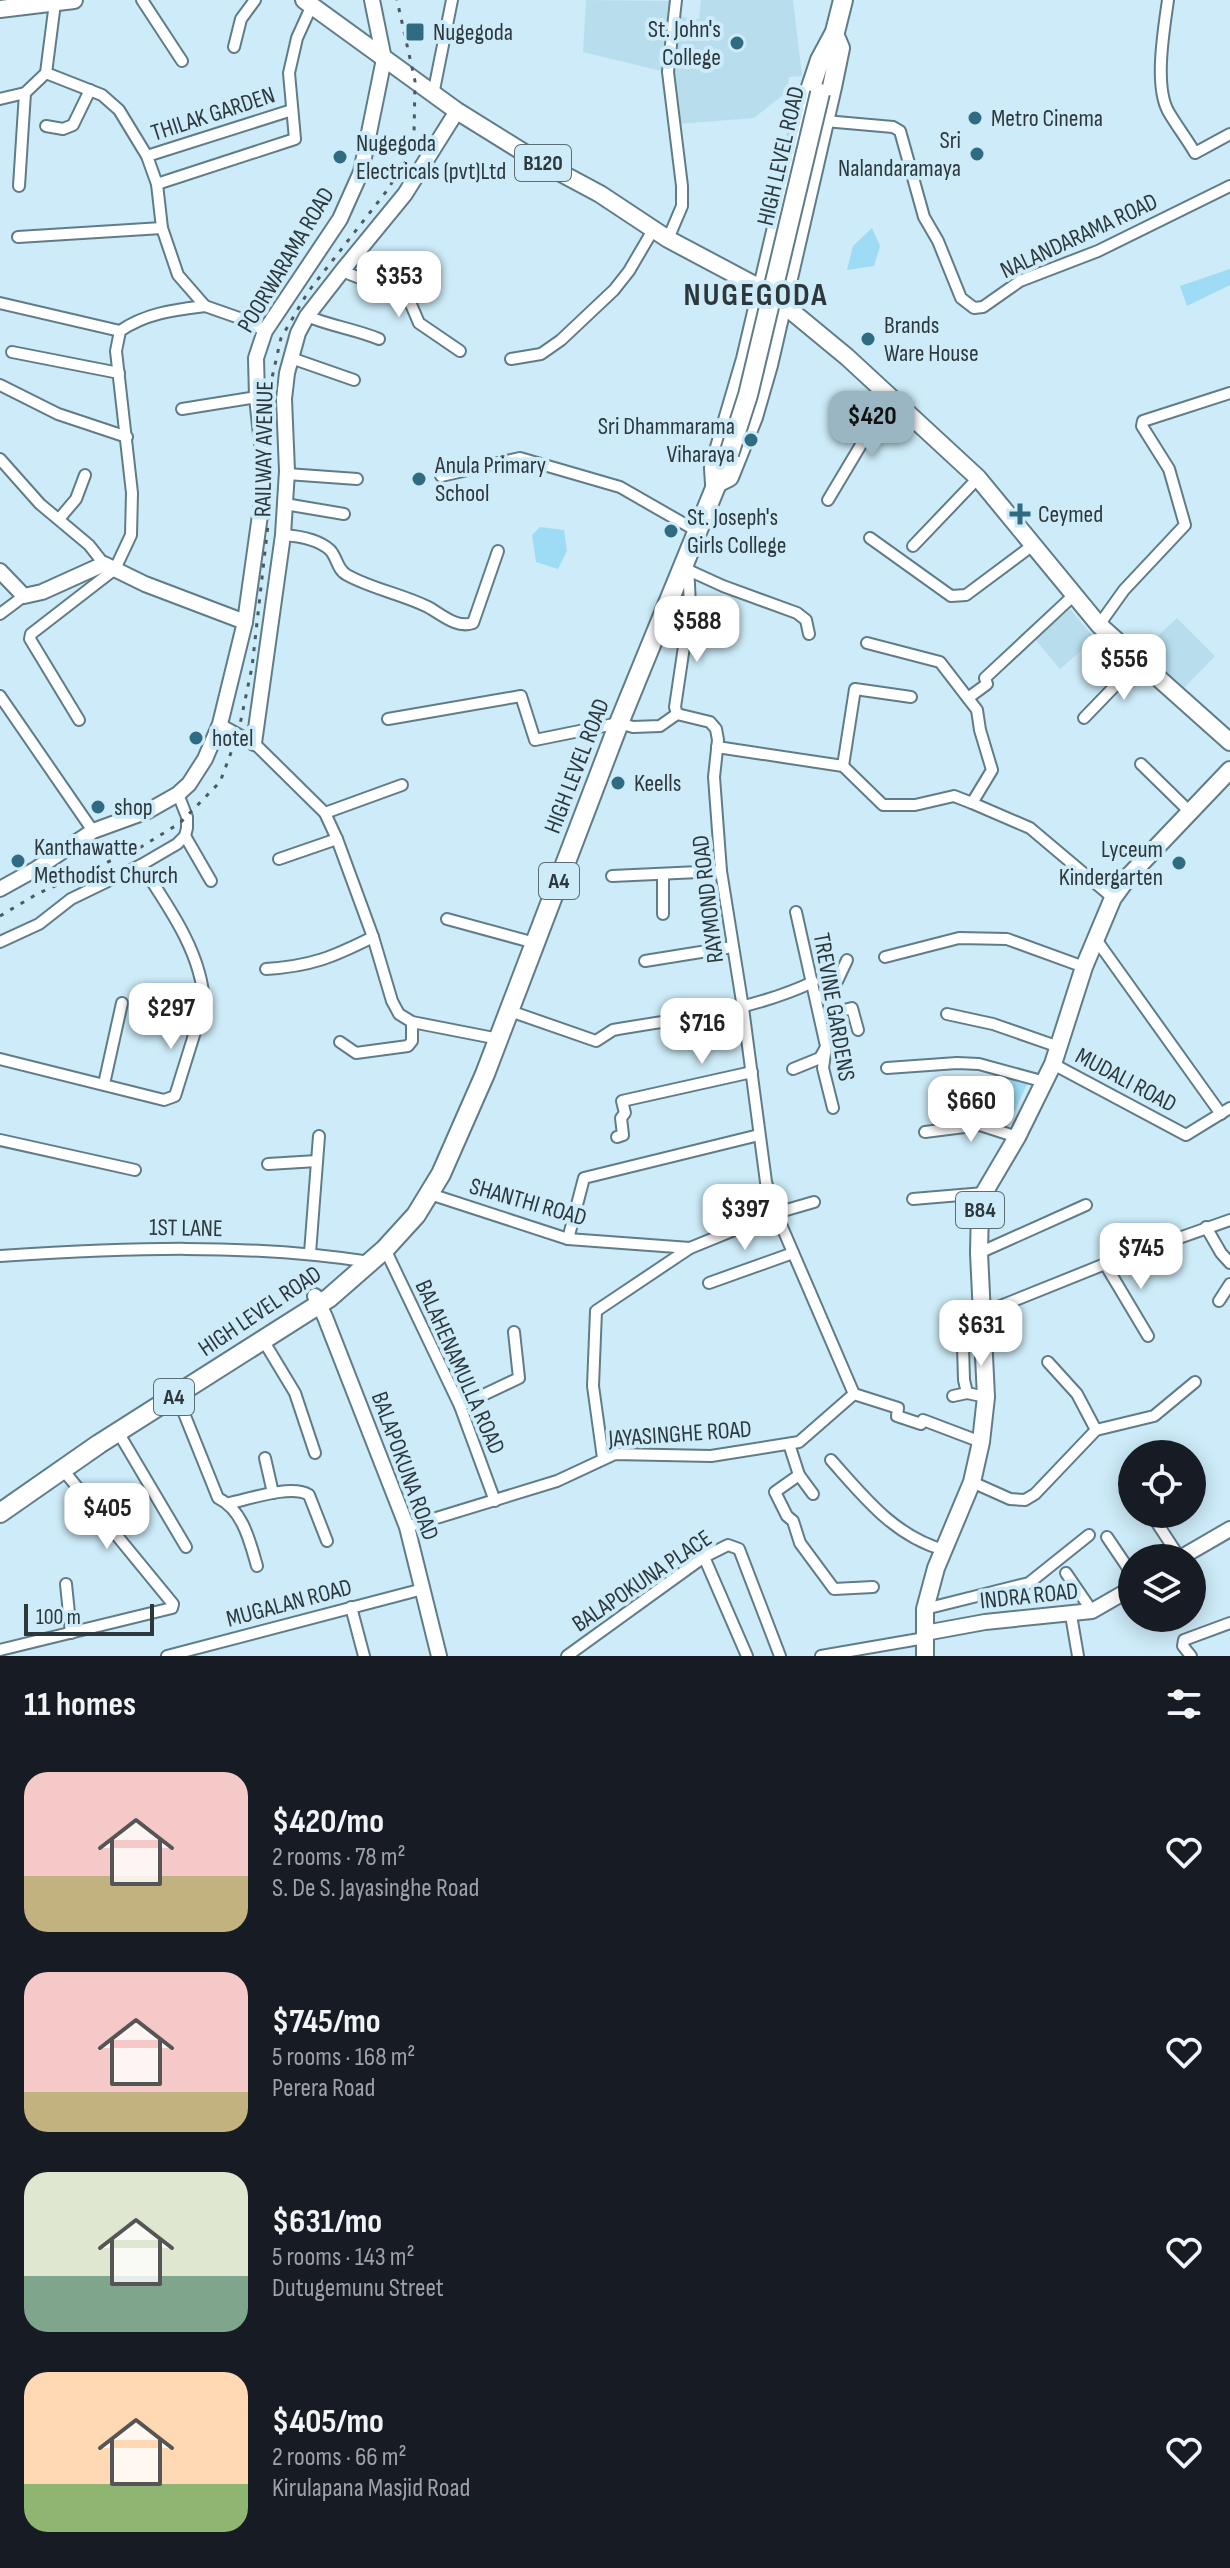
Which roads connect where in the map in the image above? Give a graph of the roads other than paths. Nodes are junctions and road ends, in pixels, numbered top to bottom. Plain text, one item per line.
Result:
1 (74, 0) edge
2 (142, 0) edge
3 (255, 0) edge
4 (372, 0) edge
5 (452, 0) edge
6 (676, 0) edge
7 (843, 0) edge
8 (1168, 0) edge
9 (55, 3) junction
10 (308, 3) edge
11 (0, 9) edge
12 (834, 34) junction
13 (234, 47) dead end
14 (384, 59) junction
15 (182, 61) dead end
16 (46, 73) junction
17 (90, 90) junction
18 (25, 93) junction
19 (433, 95) junction
20 (0, 99) edge
21 (292, 110) junction
22 (457, 111) junction
23 (825, 121) junction
24 (46, 126) dead end
25 (1230, 134) edge
26 (147, 156) junction
27 (157, 184) junction
28 (19, 186) dead end
29 (1230, 186) edge
30 (162, 228) junction
31 (661, 234) junction
32 (18, 237) dead end
33 (771, 249) junction
34 (794, 254) junction
35 (342, 271) junction
36 (762, 289) junction
37 (0, 303) edge
38 (205, 306) junction
39 (787, 307) junction
40 (307, 316) junction
41 (120, 331) junction
42 (265, 331) junction
43 (379, 339) dead end
44 (460, 351) dead end
45 (12, 352) dead end
46 (291, 358) junction
47 (511, 359) dead end
48 (746, 359) junction
49 (768, 365) junction
50 (119, 373) junction
51 (354, 380) dead end
52 (0, 385) edge
53 (1230, 393) edge
54 (257, 397) junction
55 (897, 403) junction
56 (182, 409) dead end
57 (127, 437) junction
58 (0, 459) edge
59 (287, 474) junction
60 (85, 475) dead end
61 (441, 476) dead end
62 (978, 478) junction
63 (357, 479) dead end
64 (715, 484) junction
65 (828, 500) dead end
66 (285, 504) junction
67 (344, 514) dead end
68 (59, 519) junction
69 (695, 530) junction
70 (283, 535) junction
71 (870, 538) dead end
72 (1033, 545) junction
73 (913, 546) dead end
74 (498, 551) dead end
75 (688, 561) junction
76 (109, 566) junction
77 (0, 571) edge
78 (1074, 595) junction
79 (24, 596) junction
80 (0, 614) edge
81 (245, 622) junction
82 (1103, 629) junction
83 (809, 634) dead end
84 (867, 643) dead end
85 (1090, 648) dead end
86 (1139, 661) junction
87 (0, 696) edge
88 (911, 697) dead end
89 (968, 698) junction
90 (677, 714) junction
91 (1084, 718) dead end
92 (388, 719) dead end
93 (79, 720) dead end
94 (619, 723) junction
95 (220, 724) junction
96 (1230, 742) edge
97 (254, 743) junction
98 (717, 747) junction
99 (1141, 764) dead end
100 (843, 766) junction
101 (1230, 770) edge
102 (402, 785) dead end
103 (178, 794) junction
104 (972, 803) junction
105 (1189, 811) junction
106 (325, 813) junction
107 (93, 831) junction
108 (185, 836) junction
109 (337, 839) junction
110 (279, 859) dead end
111 (141, 865) junction
112 (721, 871) junction
113 (663, 874) junction
114 (612, 876) dead end
115 (211, 881) dead end
116 (0, 889) edge
117 (1113, 898) junction
118 (796, 912) dead end
119 (663, 914) dead end
120 (447, 919) dead end
121 (373, 937) junction
122 (1095, 938) junction
123 (0, 942) edge
124 (535, 943) junction
125 (732, 947) junction
126 (885, 957) dead end
127 (847, 960) dead end
128 (645, 961) dead end
129 (1084, 967) junction
130 (266, 969) dead end
131 (813, 982) junction
132 (832, 992) junction
133 (816, 998) junction
134 (122, 1003) dead end
135 (743, 1008) junction
136 (510, 1011) junction
137 (947, 1014) dead end
138 (412, 1022) junction
139 (858, 1030) dead end
140 (499, 1039) junction
141 (340, 1042) dead end
142 (826, 1047) junction
143 (1059, 1047) junction
144 (0, 1059) edge
145 (1053, 1064) junction
146 (887, 1068) dead end
147 (793, 1069) dead end
148 (752, 1072) junction
149 (1045, 1082) junction
150 (104, 1084) junction
151 (833, 1108) dead end
152 (1226, 1111) edge
153 (925, 1132) dead end
154 (759, 1135) junction
155 (319, 1136) dead end
156 (617, 1137) dead end
157 (1017, 1137) junction
158 (0, 1140) edge
159 (317, 1161) junction
160 (268, 1164) dead end
161 (135, 1170) dead end
162 (984, 1193) junction
163 (430, 1194) junction
164 (913, 1199) dead end
165 (814, 1202) dead end
166 (1086, 1205) dead end
167 (776, 1213) junction
168 (1230, 1220) edge
169 (1206, 1227) junction
170 (568, 1239) junction
171 (690, 1248) junction
172 (310, 1253) junction
173 (793, 1253) junction
174 (979, 1253) junction
175 (0, 1256) edge
176 (378, 1256) junction
177 (1230, 1263) edge
178 (1105, 1264) junction
179 (709, 1283) dead end
180 (1230, 1284) edge
181 (317, 1300) junction
182 (1219, 1301) dead end
183 (983, 1313) junction
184 (514, 1332) dead end
185 (983, 1335) junction
186 (1148, 1336) dead end
187 (263, 1340) junction
188 (1048, 1362) dead end
189 (1195, 1382) dead end
190 (967, 1393) junction
191 (854, 1394) junction
192 (177, 1396) junction
193 (953, 1396) dead end
194 (986, 1397) junction
195 (460, 1406) junction
196 (1096, 1430) junction
197 (118, 1432) junction
198 (981, 1442) junction
199 (789, 1444) junction
200 (315, 1453) dead end
201 (265, 1458) dead end
202 (603, 1458) junction
203 (831, 1460) dead end
204 (72, 1468) junction
205 (799, 1475) junction
206 (972, 1482) junction
207 (273, 1493) junction
208 (813, 1494) dead end
209 (495, 1501) junction
210 (0, 1502) edge
211 (230, 1503) junction
212 (0, 1513) edge
213 (407, 1527) junction
214 (1230, 1529) edge
215 (1089, 1535) dead end
216 (1107, 1537) dead end
217 (327, 1541) dead end
218 (1204, 1544) edge
219 (186, 1547) dead end
220 (944, 1550) junction
221 (1118, 1553) edge
222 (704, 1557) junction
223 (257, 1566) dead end
224 (1066, 1573) dead end
225 (66, 1584) dead end
226 (873, 1587) dead end
227 (423, 1589) junction
228 (1118, 1596) edge
229 (351, 1607) junction
230 (925, 1609) junction
231 (1092, 1611) junction
232 (1071, 1615) junction
233 (1230, 1623) edge
234 (71, 1633) junction
235 (925, 1636) junction
236 (0, 1650) edge
237 (199, 1652) edge
238 (167, 1656) edge
239 (364, 1656) edge
240 (439, 1656) edge
241 (567, 1656) edge
242 (747, 1656) edge
243 (780, 1656) edge
244 (821, 1656) edge
245 (925, 1656) edge
246 (1078, 1656) edge
247 (1191, 1656) edge

1 - 9 main road
2 - 15 street
3 - 13 street
4 - 14 main road
5 - 19 street
6 - 31 street
7 - 12 highway, HIGH LEVEL ROAD / A4
8 - 25 street
9 - 11 main road
9 - 16 street
10 - 14 main road, B120
10 - 21 street
12 - 23 highway, A4
12 - 33 highway, A4
12 - 64 highway, HIGH LEVEL ROAD / A4, bridge
14 - 19 main road, B120
14 - 42 main road, POORWARAMA ROAD
16 - 17 street
16 - 18 street
17 - 24 street
17 - 26 street
18 - 20 street
18 - 28 street
19 - 22 main road, B120
21 - 26 street, THILAK GARDEN
21 - 27 street
22 - 31 main road, B120
22 - 35 main road, RAILWAY AVENUE
23 - 29 street, NALANDARAMA ROAD
23 - 34 highway, A4
26 - 27 street
27 - 30 street
30 - 32 street
30 - 38 street
31 - 36 main road, B120
31 - 47 street
33 - 34 highway
33 - 36 highway, A4
34 - 39 highway, A4
35 - 40 main road, RAILWAY AVENUE
35 - 44 street
36 - 39 main road, B120
36 - 48 highway, A4
37 - 41 street
38 - 41 street
38 - 42 street
39 - 49 highway, A4
39 - 55 main road, B120
40 - 43 street
40 - 46 main road, RAILWAY AVENUE
41 - 50 street
42 - 54 main road, POORWARAMA ROAD
45 - 50 street
46 - 51 street
46 - 59 main road, RAILWAY AVENUE
48 - 49 highway
48 - 64 highway, A4
49 - 64 highway, A4
50 - 57 street
52 - 57 street
53 - 82 street
54 - 56 street
54 - 81 main road, POORWARAMA ROAD
55 - 62 main road, B120
55 - 65 street
57 - 76 street
58 - 68 street
59 - 63 street
59 - 66 main road, RAILWAY AVENUE
60 - 68 street
61 - 69 street
62 - 72 main road, B120
62 - 73 street
64 - 69 highway, HIGH LEVEL ROAD / A4
66 - 67 street
66 - 70 main road, RAILWAY AVENUE
68 - 76 street
69 - 75 highway, HIGH LEVEL ROAD / A4
70 - 74 street
70 - 97 main road, RAILWAY AVENUE
71 - 72 street
72 - 78 main road, B120
75 - 83 street
75 - 90 street
75 - 94 highway, HIGH LEVEL ROAD / A4
76 - 79 main road
76 - 81 main road
76 - 93 street
77 - 79 main road
78 - 82 main road, B120
78 - 89 street
79 - 80 street
81 - 95 main road, POORWARAMA ROAD
82 - 85 street
82 - 86 main road, B120
84 - 89 street
86 - 91 street
86 - 96 main road, B120
87 - 107 street
88 - 100 street
89 - 104 street
90 - 94 street
90 - 98 street
92 - 94 street
94 - 124 highway, HIGH LEVEL ROAD / A4
95 - 97 street
95 - 103 main road, POORWARAMA ROAD
97 - 106 street
98 - 100 street
98 - 112 street, RAYMOND ROAD
99 - 105 street
100 - 104 street
101 - 105 main road, B84
102 - 106 street
103 - 107 main road
103 - 108 street
104 - 117 street
105 - 117 main road, B84
106 - 109 street
107 - 116 main road
108 - 111 street
108 - 115 street
109 - 110 street
109 - 121 street
111 - 123 street
111 - 150 street
112 - 113 street
112 - 125 street, RAYMOND ROAD
113 - 114 street
113 - 119 street
117 - 122 main road, B84
118 - 131 street, TREVINE GARDENS
120 - 124 street
121 - 130 street
121 - 138 street
122 - 129 main road, B84
122 - 152 street
124 - 136 highway, HIGH LEVEL ROAD / A4
125 - 128 street
125 - 135 street, RAYMOND ROAD
126 - 129 street
127 - 132 street
129 - 143 main road, B84
131 - 133 street, TREVINE GARDENS
131 - 135 street
132 - 133 street
132 - 139 street
133 - 142 street, TREVINE GARDENS
134 - 150 street
135 - 136 street
135 - 148 street, RAYMOND ROAD
136 - 140 highway, HIGH LEVEL ROAD / A4
137 - 143 street
138 - 140 street
138 - 141 street
140 - 163 highway, HIGH LEVEL ROAD / A4
142 - 147 street
142 - 151 street, TREVINE GARDENS
143 - 145 main road, B84
144 - 150 street
145 - 149 main road, B84
145 - 152 street, MUDALI ROAD
146 - 149 street
148 - 154 street, RAYMOND ROAD
148 - 156 street
149 - 157 main road, B84
153 - 157 street
154 - 167 street, RAYMOND ROAD
154 - 170 street
155 - 159 street
157 - 162 main road, B84
158 - 161 street
159 - 160 street
159 - 172 street
162 - 164 street
162 - 174 main road, B84
163 - 170 street, SHANTHI ROAD
163 - 176 highway, HIGH LEVEL ROAD / A4
165 - 167 street
166 - 174 street
167 - 171 street
167 - 173 street, RAYMOND ROAD
168 - 169 street
169 - 177 street
169 - 178 street
170 - 171 street, SHANTHI ROAD
171 - 202 street
172 - 175 street, 1ST LANE
172 - 176 street, 1ST LANE
173 - 179 street
173 - 191 street, RAYMOND ROAD
174 - 183 main road, B84
176 - 181 highway, HIGH LEVEL ROAD / A4
176 - 195 street, BALAHENAMULLA ROAD
178 - 183 street
178 - 186 street
180 - 182 street
181 - 187 highway, HIGH LEVEL ROAD / A4
181 - 210 highway, HIGH LEVEL ROAD / A4
181 - 213 main road, BALAPOKUNA ROAD
183 - 185 main road, B84
184 - 195 street
185 - 190 street
185 - 194 main road, B84
187 - 192 highway, HIGH LEVEL ROAD / A4
187 - 200 street
188 - 196 street
189 - 196 street
190 - 193 street
190 - 194 street
191 - 198 street
191 - 199 street, JAYASINGHE ROAD
192 - 197 highway, HIGH LEVEL ROAD / A4
192 - 211 street
194 - 198 main road, B84
195 - 209 street, BALAHENAMULLA ROAD
196 - 206 street
197 - 204 highway, HIGH LEVEL ROAD / A4
197 - 219 street
198 - 206 main road, B84
199 - 202 street, JAYASINGHE ROAD
199 - 205 street
201 - 207 street
202 - 209 street, JAYASINGHE ROAD
203 - 220 street
204 - 212 highway, HIGH LEVEL ROAD / A4
204 - 234 street
205 - 208 street
205 - 226 street
206 - 220 main road, B84
207 - 211 street
207 - 217 street
209 - 213 street, JAYASINGHE ROAD
211 - 223 street
213 - 227 main road, BALAPOKUNA ROAD
214 - 218 main road
215 - 230 street
216 - 221 street
220 - 230 main road, B84
222 - 241 street, BALAPOKUNA PLACE
222 - 242 street
222 - 243 street, BALAPOKUNA PLACE
224 - 231 street
225 - 234 street
227 - 229 street, MUGALAN ROAD
227 - 240 main road, BALAPOKUNA ROAD
228 - 231 main road, INDRA ROAD
229 - 237 street, MUGALAN ROAD
229 - 239 street
230 - 235 main road, B84
231 - 232 main road, INDRA ROAD
232 - 235 main road, INDRA ROAD
232 - 246 street
233 - 247 street
234 - 236 street
235 - 244 street
235 - 245 main road, B84
237 - 238 street, MUGALAN ROAD

